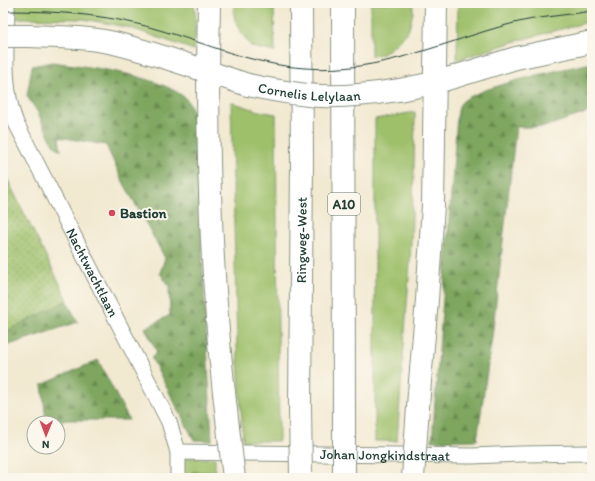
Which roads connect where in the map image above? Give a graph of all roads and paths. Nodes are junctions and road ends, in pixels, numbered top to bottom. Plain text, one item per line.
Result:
1 (209, 3) edge
2 (301, 3) edge
3 (343, 3) edge
4 (436, 3) edge
5 (7, 4) edge
6 (3, 36) edge
7 (592, 42) edge
8 (207, 72) junction
9 (434, 83) junction
10 (178, 452) junction
11 (592, 453) edge
12 (178, 478) edge
13 (234, 478) edge
14 (301, 478) edge
15 (344, 478) edge
16 (413, 478) edge

1 - 8 main road
2 - 14 main road, Ringweg-West, bridge
3 - 15 main road, A10, bridge
4 - 9 main road
5 - 10 street, Nachtwachtlaan
6 - 8 main road, Cornelis Lelylaan, bridge
7 - 9 main road, Cornelis Lelylaan
8 - 9 main road, Cornelis Lelylaan, bridge
8 - 13 main road, bridge
9 - 16 main road, bridge
10 - 11 street, Johan Jongkindstraat
10 - 12 street, Nachtwachtlaan

